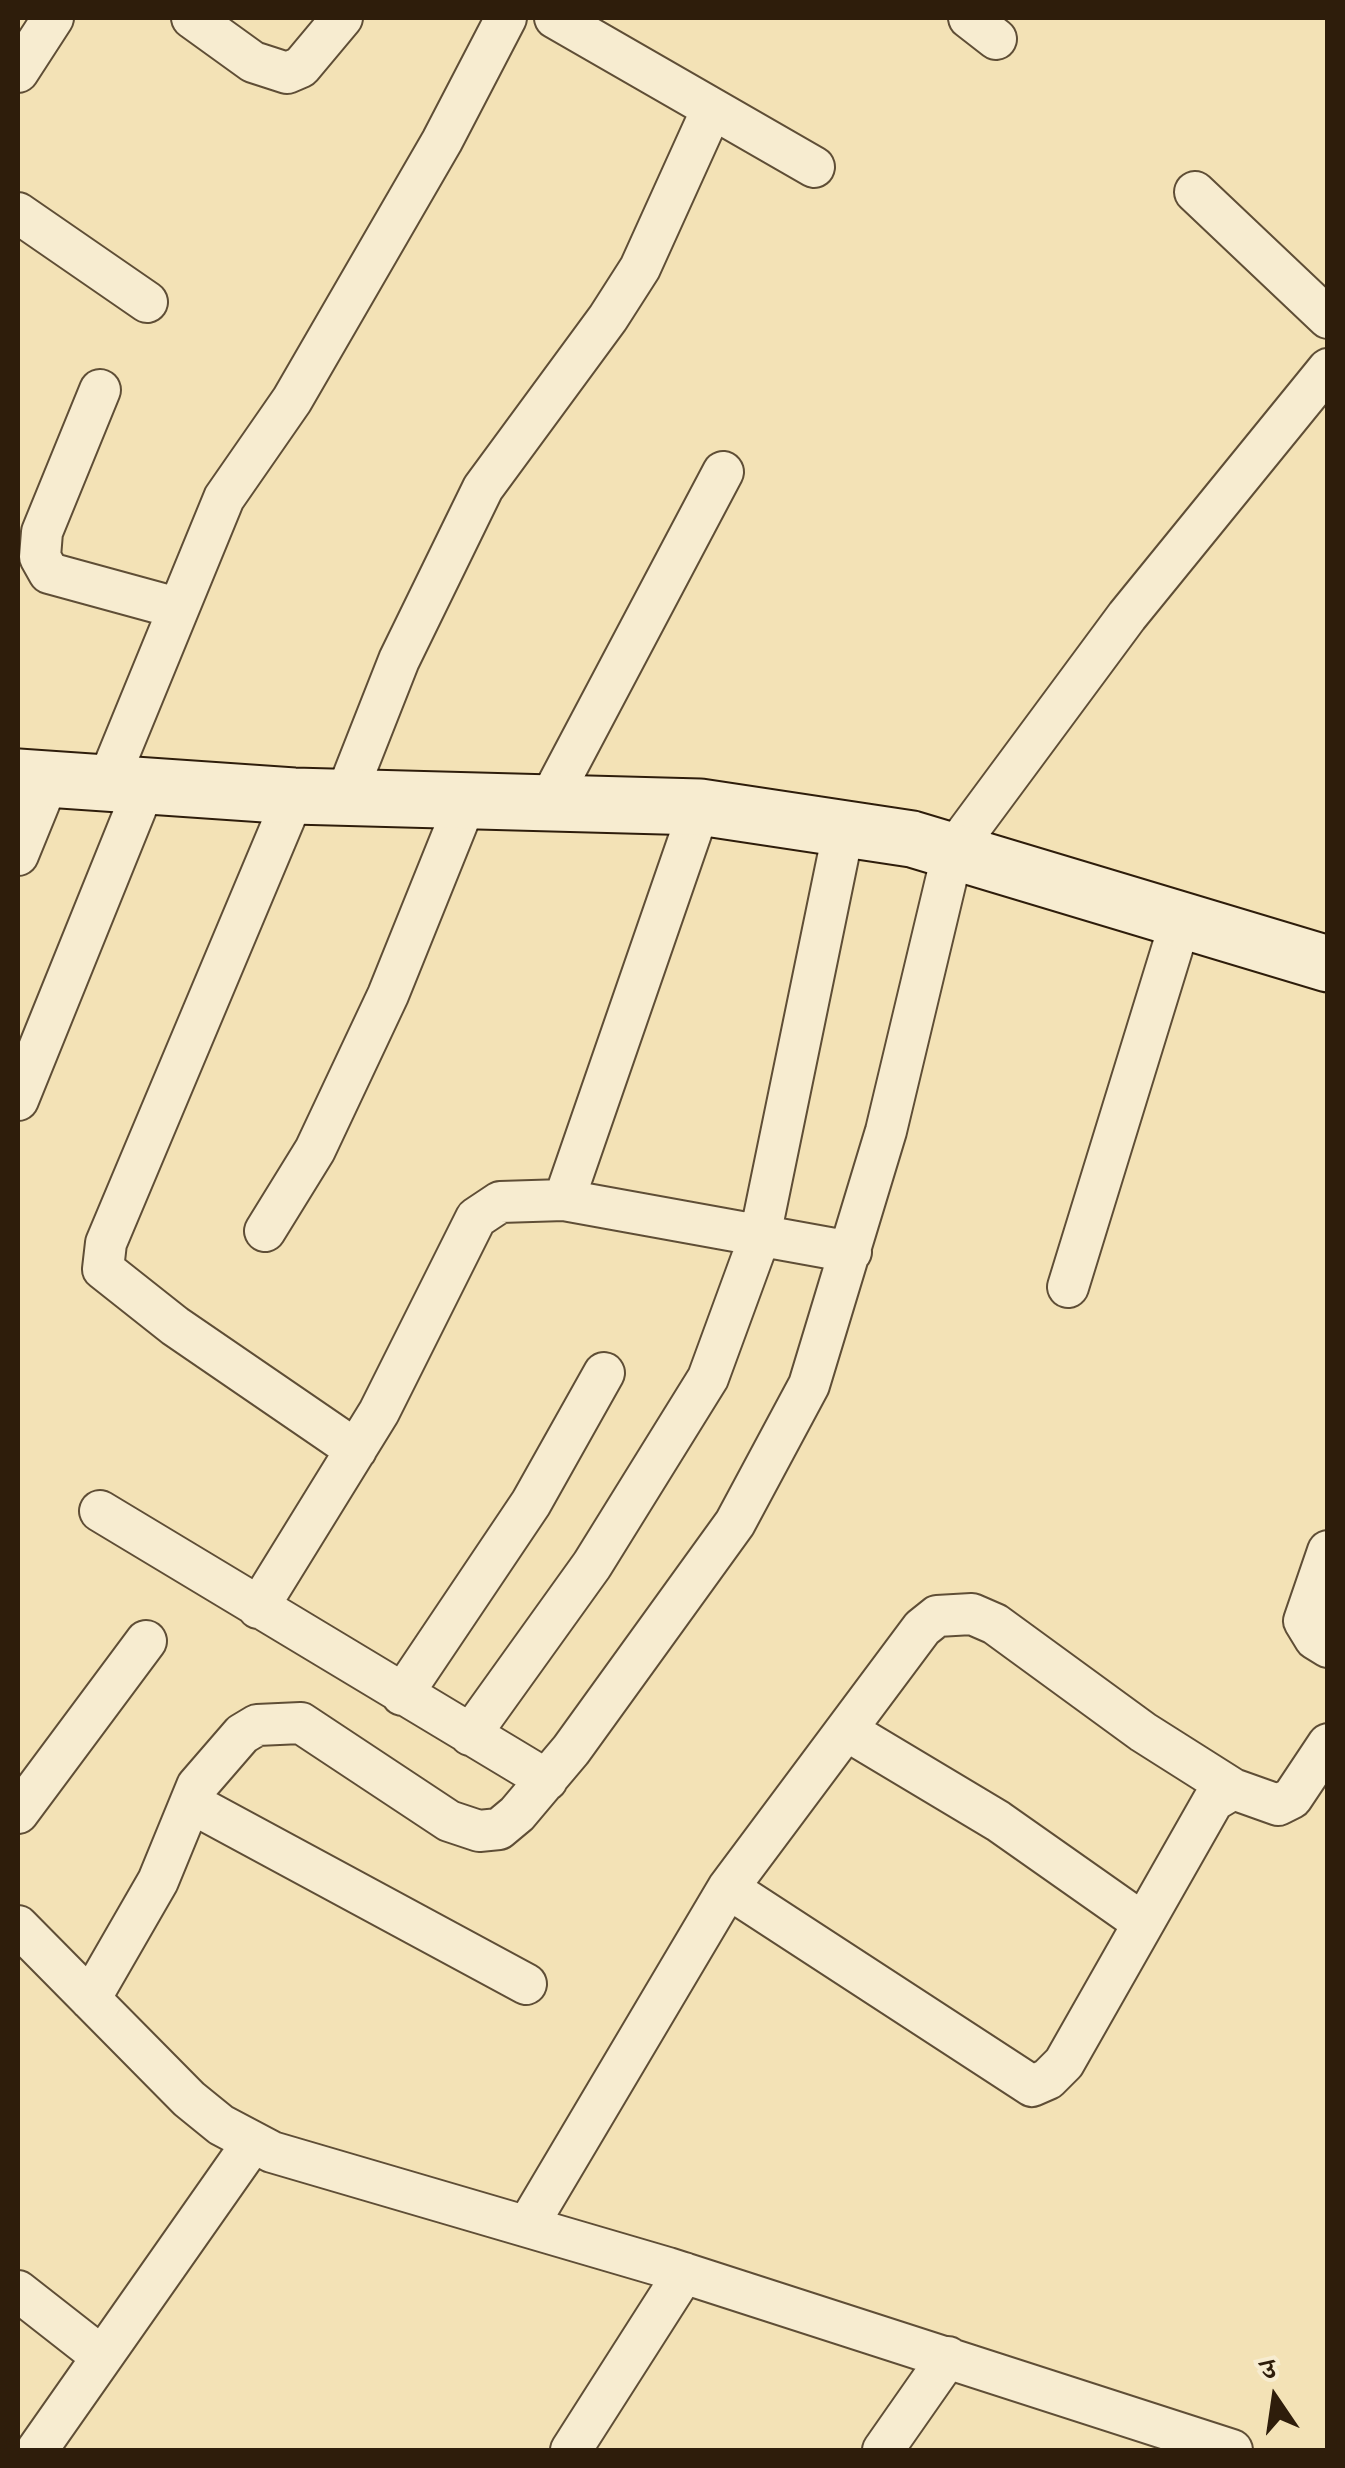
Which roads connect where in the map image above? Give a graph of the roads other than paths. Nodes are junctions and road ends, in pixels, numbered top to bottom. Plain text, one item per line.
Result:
1 (192, 18) edge
2 (342, 18) edge
3 (506, 18) edge
4 (555, 18) edge
5 (712, 109) junction
6 (814, 166) dead end
7 (1195, 192) dead end
8 (18, 213) edge
9 (147, 302) dead end
10 (1328, 318) edge
11 (1328, 369) edge
12 (100, 390) dead end
13 (723, 472) dead end
14 (177, 608) junction
15 (33, 778) edge
16 (126, 784) junction
17 (320, 796) junction
18 (467, 799) junction
19 (550, 800) junction
20 (700, 807) junction
21 (844, 828) junction
22 (953, 851) junction
23 (18, 855) edge
24 (1180, 920) junction
25 (1328, 964) edge
26 (18, 1100) edge
27 (564, 1200) junction
28 (265, 1232) dead end
29 (760, 1236) junction
30 (852, 1252) junction
31 (1068, 1287) dead end
32 (604, 1373) dead end
33 (356, 1450) junction
34 (100, 1511) dead end
35 (1328, 1551) edge
36 (258, 1608) junction
37 (146, 1641) dead end
38 (1328, 1648) edge
39 (402, 1695) junction
40 (846, 1730) junction
41 (470, 1735) junction
42 (1325, 1757) edge
43 (546, 1780) junction
44 (1233, 1789) junction
45 (192, 1803) junction
46 (18, 1814) edge
47 (728, 1888) junction
48 (1143, 1923) junction
49 (21, 1937) edge
50 (526, 1984) dead end
51 (90, 1999) junction
52 (253, 2142) junction
53 (528, 2225) junction
54 (684, 2274) junction
55 (18, 2291) edge
56 (100, 2356) junction
57 (948, 2357) junction
58 (1158, 2441) edge
59 (38, 2450) edge
60 (571, 2450) edge
61 (883, 2450) edge
62 (1232, 2450) edge

1 - 2 street
3 - 14 street
4 - 5 street
5 - 6 street
5 - 17 street
7 - 10 street
8 - 9 street
11 - 22 street
12 - 14 street
13 - 19 street
14 - 16 street
15 - 16 street
15 - 23 street
16 - 17 street
16 - 26 street
17 - 18 street
17 - 33 street
18 - 19 street
18 - 28 street
19 - 20 street
20 - 21 street
20 - 27 street
21 - 22 street
21 - 29 street
22 - 24 street
22 - 30 street
24 - 25 street
24 - 31 street
27 - 29 street
27 - 33 street
29 - 30 street
29 - 41 street
30 - 43 street
32 - 39 street
33 - 36 street
34 - 36 street
35 - 38 street
36 - 39 street
37 - 46 street
39 - 41 street
40 - 44 street
40 - 47 street
40 - 48 street
41 - 43 street
42 - 44 street
43 - 45 street
44 - 48 street
45 - 50 street
45 - 51 street
47 - 48 street
47 - 53 street
49 - 51 street
51 - 52 street
52 - 53 street
52 - 56 street
53 - 54 street
54 - 57 street
54 - 60 street
55 - 56 street
56 - 59 street
57 - 58 street
57 - 61 street
58 - 62 street

